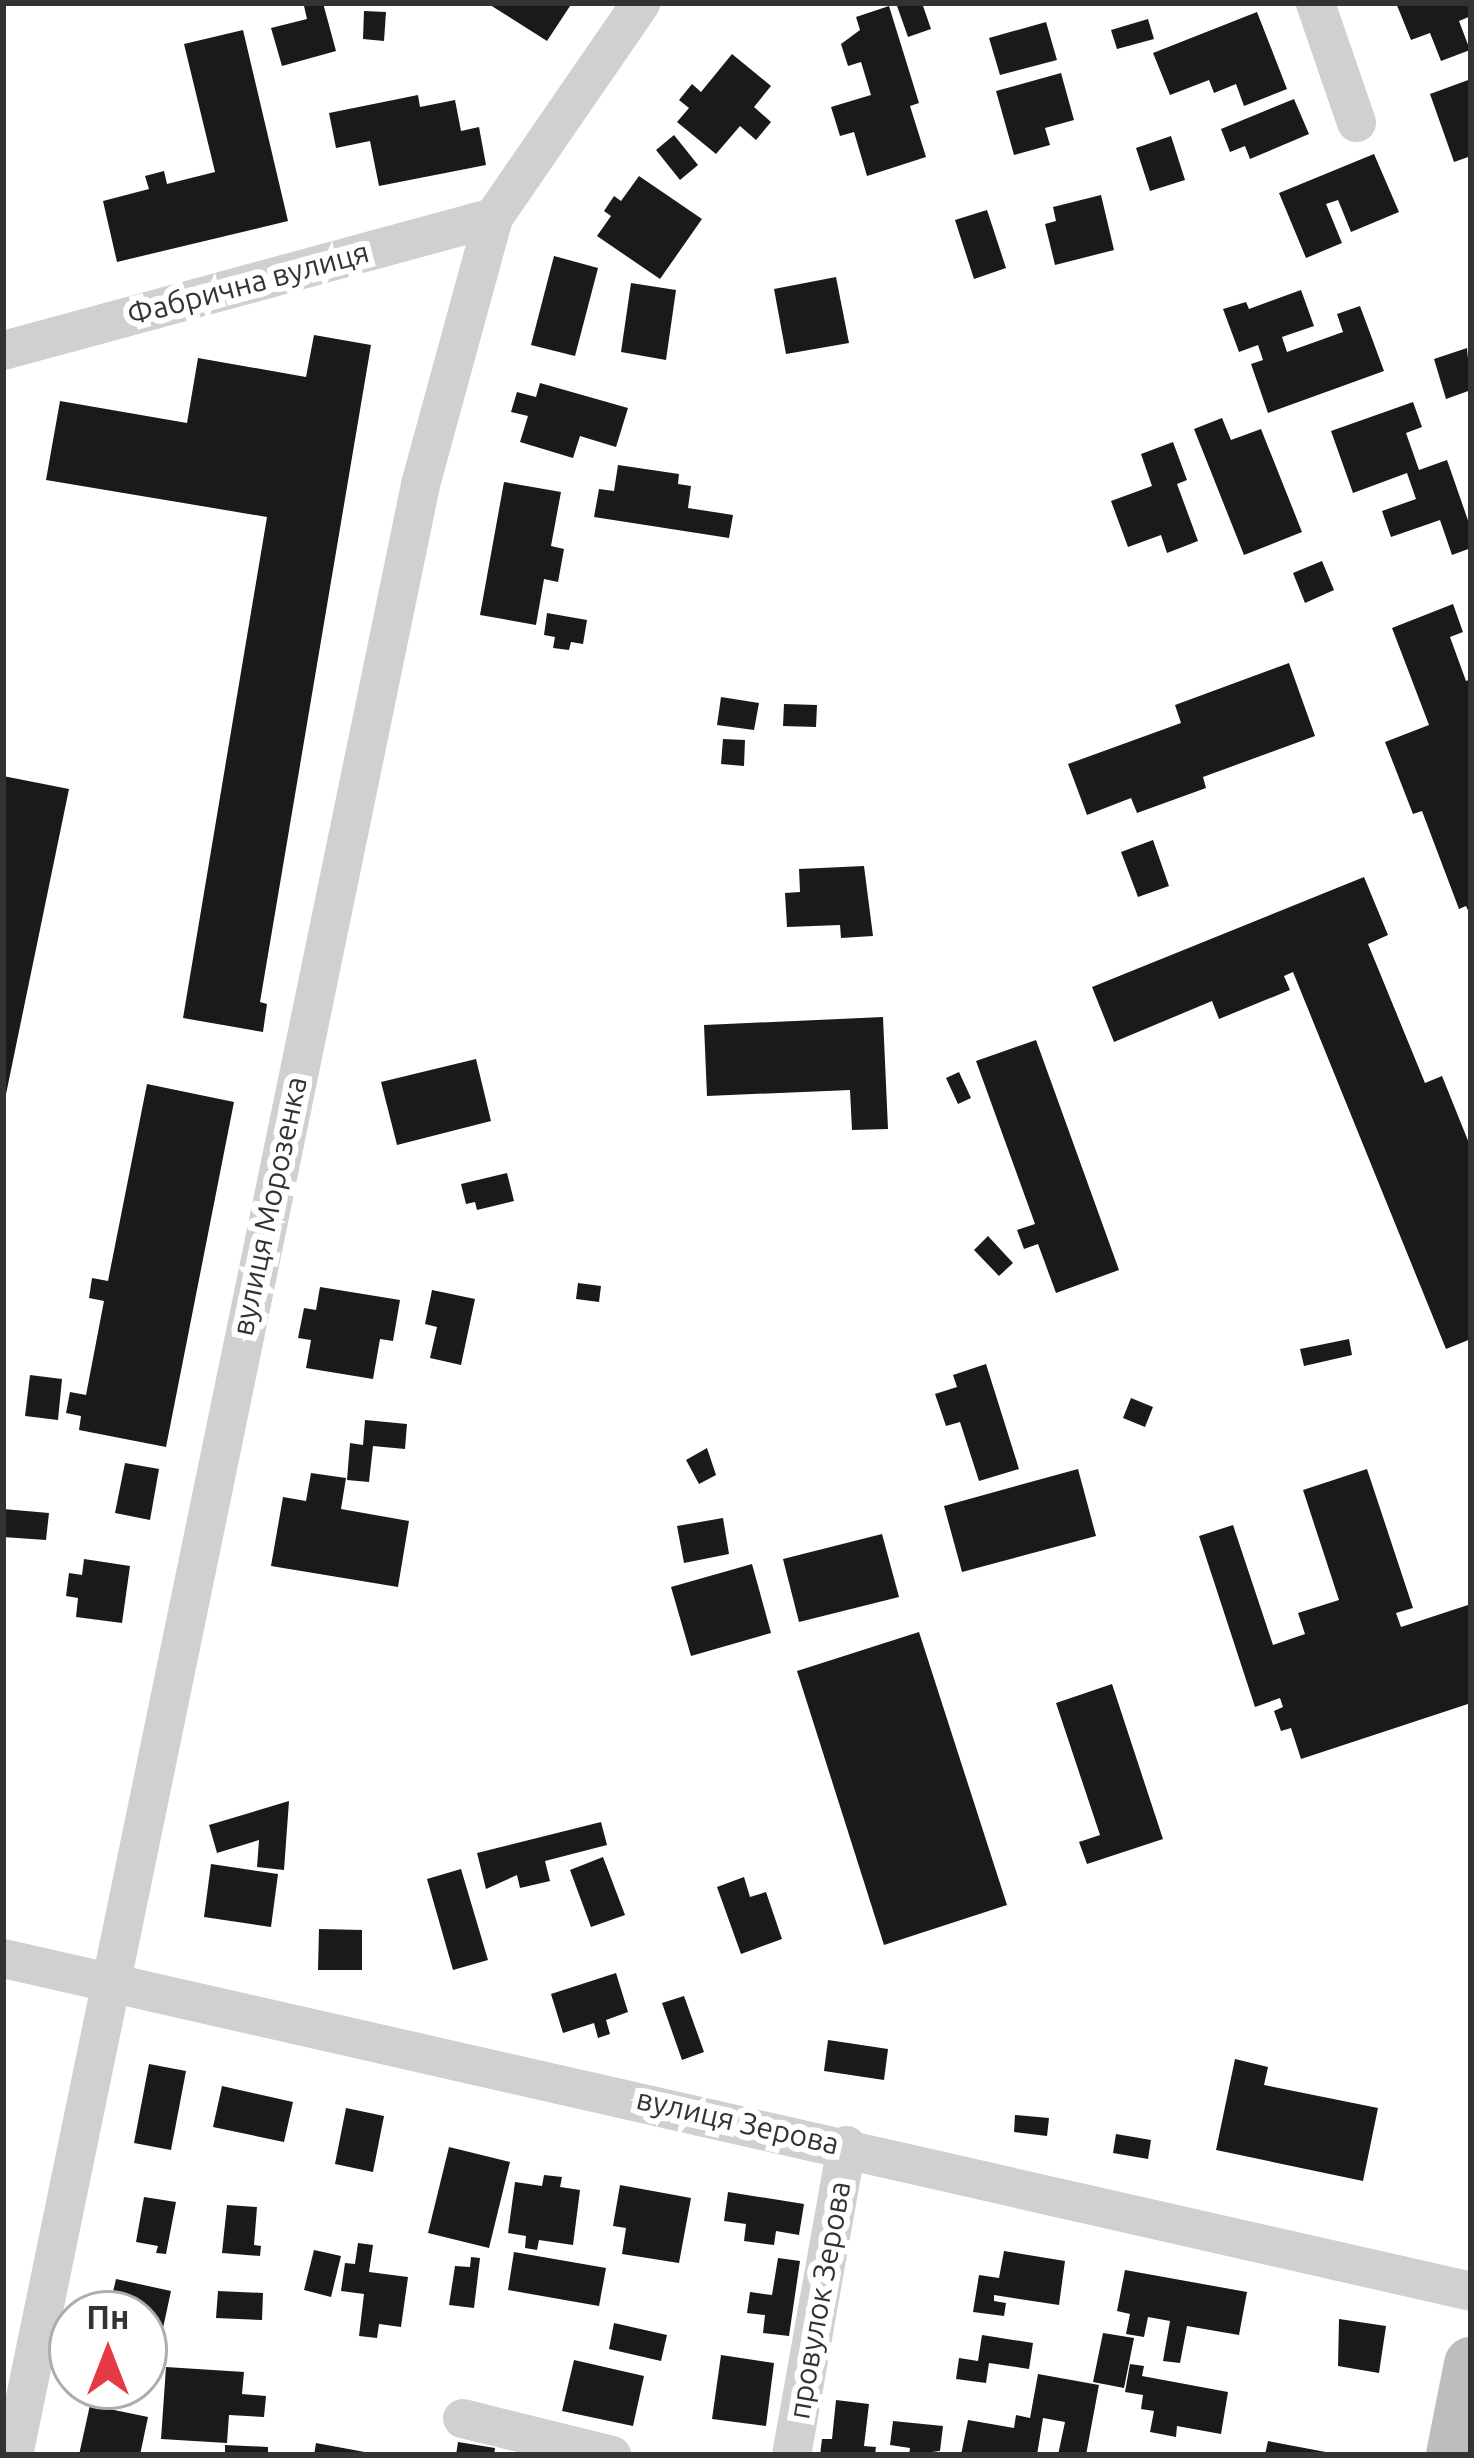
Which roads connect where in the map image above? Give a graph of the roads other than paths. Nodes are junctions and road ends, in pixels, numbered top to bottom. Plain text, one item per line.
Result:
1 (640, 3) edge
2 (1315, 3) edge
3 (1356, 122) dead end
4 (493, 217) junction
5 (3, 350) edge
6 (3, 1958) edge
7 (106, 1981) junction
8 (847, 2145) junction
9 (1471, 2291) edge
10 (1471, 2364) edge
11 (462, 2418) dead end
12 (13, 2455) edge
13 (612, 2455) edge
14 (791, 2455) edge
15 (1453, 2455) edge

1 - 4 street, вулиця Морозенка
2 - 3 street
4 - 5 street, Фабрична вулиця
4 - 7 street, вулиця Морозенка
6 - 7 street, вулиця Зерова
7 - 8 street, вулиця Зерова
7 - 12 street, вулиця Морозенка
8 - 9 street, вулиця Зерова
8 - 14 street, провулок Зерова
10 - 15 main road
11 - 13 street

